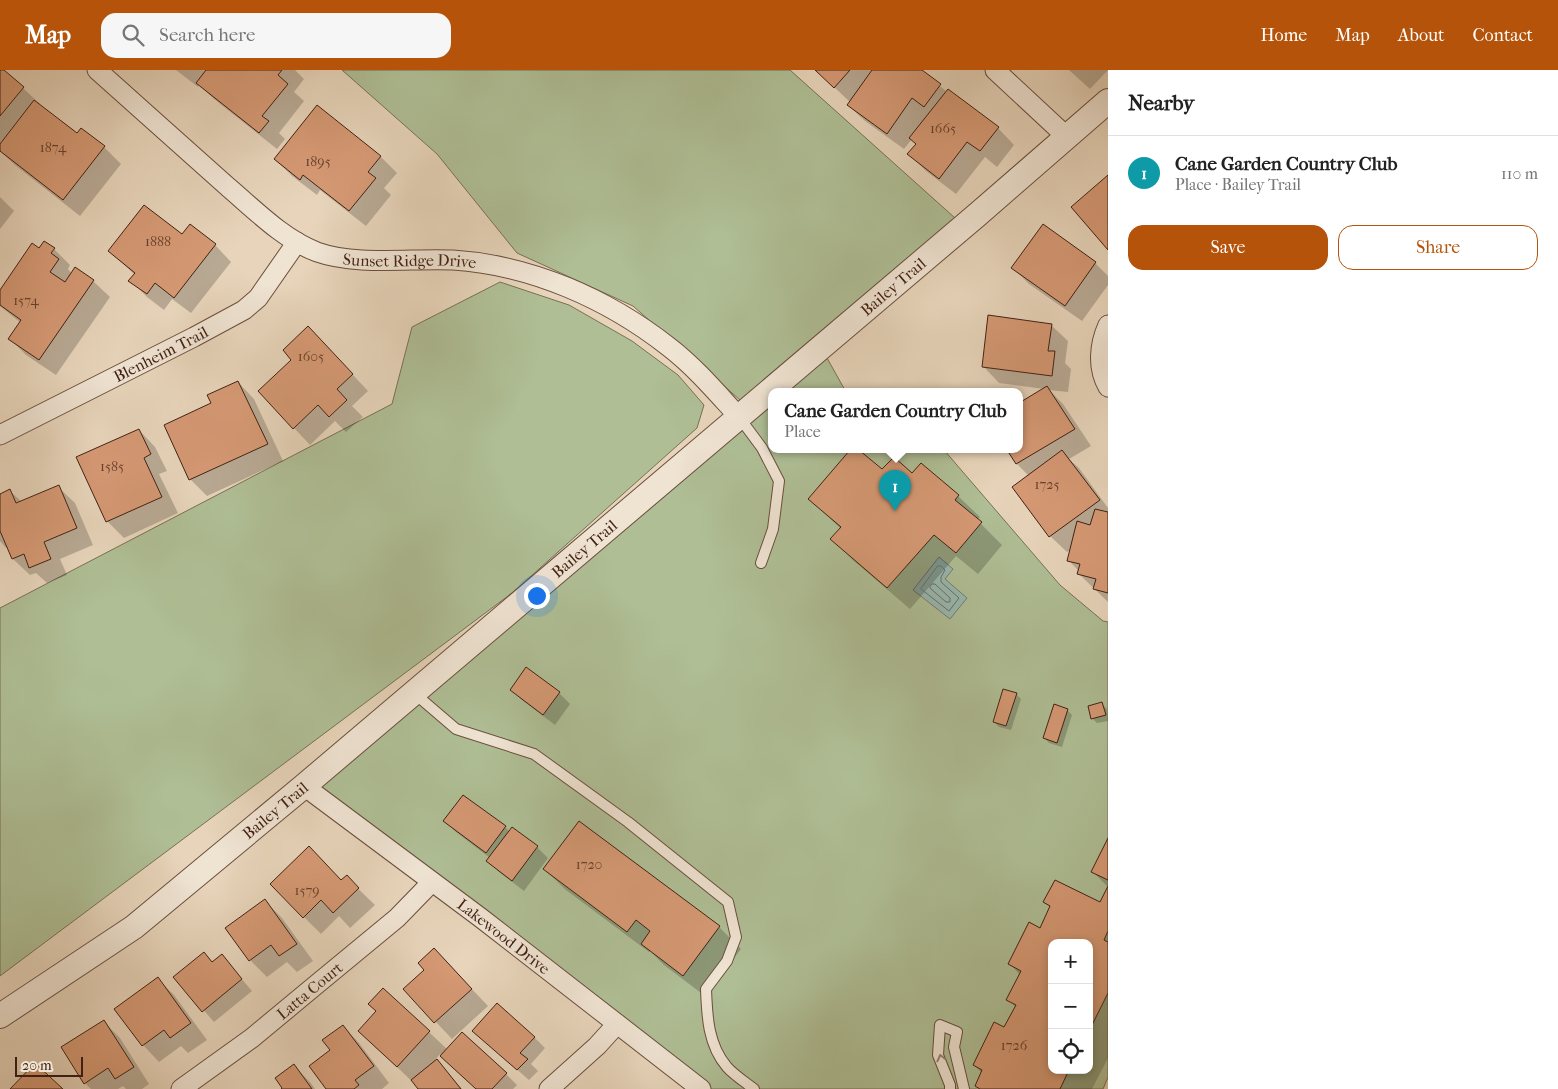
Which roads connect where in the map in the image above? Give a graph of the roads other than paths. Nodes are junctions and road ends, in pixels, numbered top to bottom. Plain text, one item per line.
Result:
1 (98, 70) edge
2 (995, 70) edge
3 (1108, 101) edge
4 (1067, 137) junction
5 (297, 242) junction
6 (1108, 325) edge
7 (1108, 387) edge
8 (773, 388) edge
9 (768, 392) edge
10 (739, 417) junction
11 (2, 428) edge
12 (761, 563) dead end
13 (413, 693) junction
14 (304, 786) junction
15 (432, 882) junction
16 (0, 1016) edge
17 (617, 1024) junction
18 (181, 1089) edge
19 (549, 1089) edge
20 (701, 1089) edge
21 (754, 1089) edge
22 (950, 1089) edge
23 (964, 1089) edge

1 - 5 street, Sunset Ridge Drive
2 - 4 street
3 - 4 street, Bailey Trail
4 - 8 street, Bailey Trail
5 - 10 street, Sunset Ridge Drive
5 - 11 street, Blenheim Trail
6 - 7 street
9 - 10 street, Bailey Trail
10 - 12 lane
10 - 13 street, Bailey Trail
13 - 14 street, Bailey Trail
13 - 21 lane
14 - 15 street, Lakewood Drive
14 - 16 street, Bailey Trail
15 - 17 street, Lakewood Drive
15 - 18 street, Latta Court
17 - 19 street
17 - 20 street, Lakewood Drive
22 -> 23 lane

